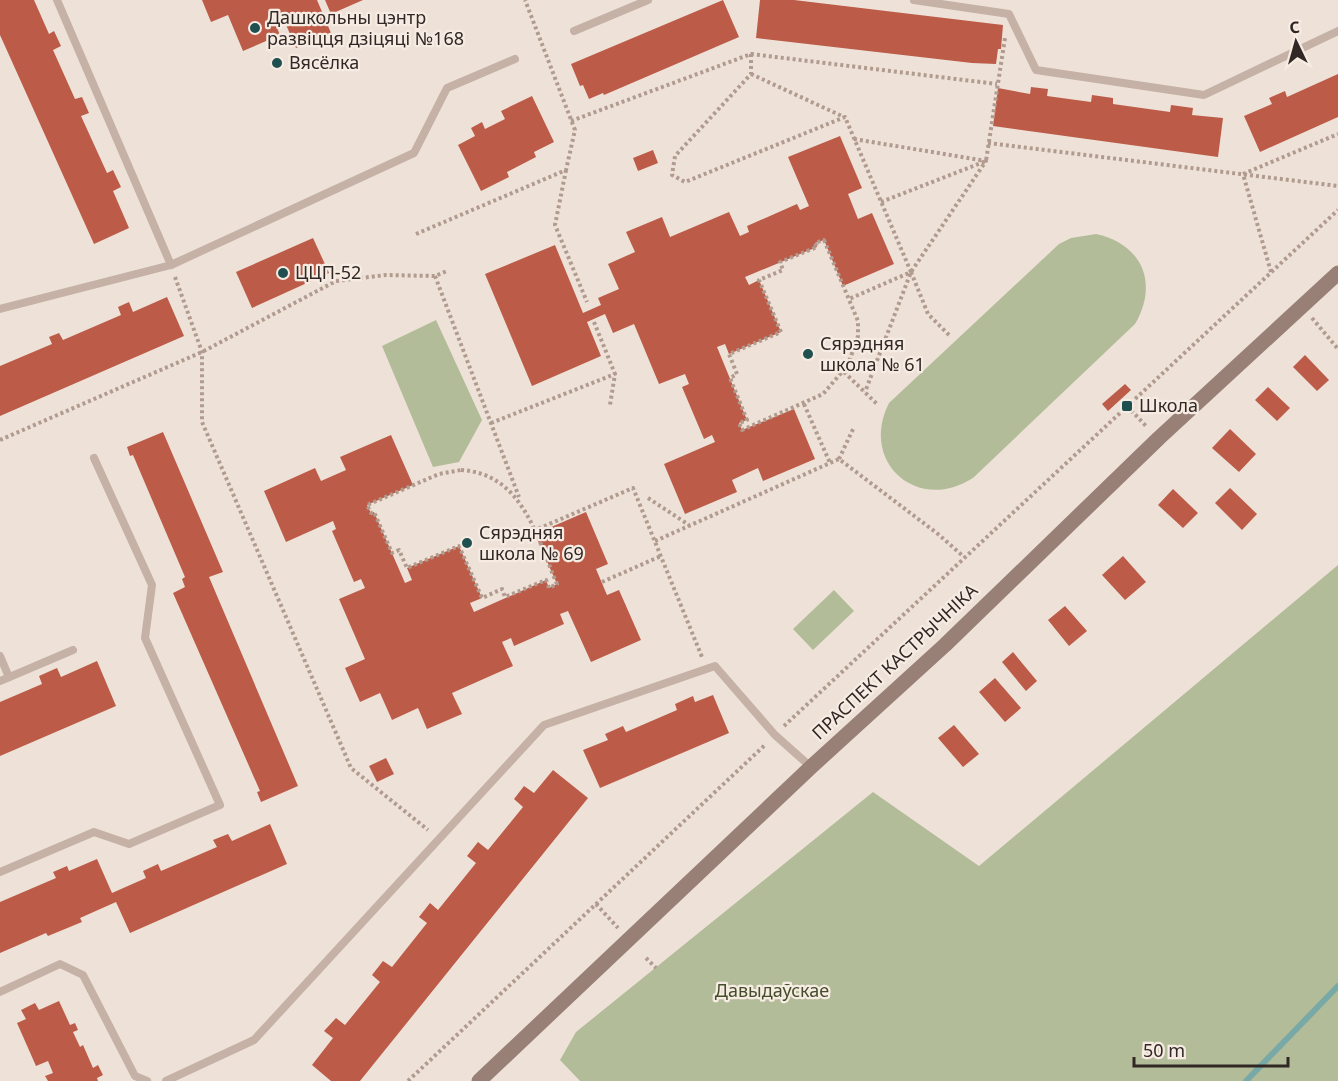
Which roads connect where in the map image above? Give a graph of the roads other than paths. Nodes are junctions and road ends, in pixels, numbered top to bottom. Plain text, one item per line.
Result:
1 (57, 0) edge
2 (648, 0) edge
3 (914, 0) edge
4 (1338, 31) edge
5 (574, 32) dead end
6 (515, 59) dead end
7 (171, 265) junction
8 (1338, 273) edge
9 (0, 309) edge
10 (94, 458) dead end
11 (73, 650) dead end
12 (0, 656) edge
13 (9, 677) junction
14 (0, 681) edge
15 (811, 768) junction
16 (0, 872) edge
17 (0, 992) edge
18 (147, 1081) edge
19 (166, 1081) edge
20 (480, 1081) edge

1 - 7 lane
2 - 5 lane
3 - 4 lane
6 - 7 lane
7 - 9 lane
8 - 15 main road, ПРАСПЕКТ КАСТРЫЧНІКА
10 - 16 lane
11 - 13 lane
12 - 13 lane
13 - 14 lane
15 - 19 lane
15 - 20 main road, ПРАСПЕКТ КАСТРЫЧНІКА
17 - 18 lane

